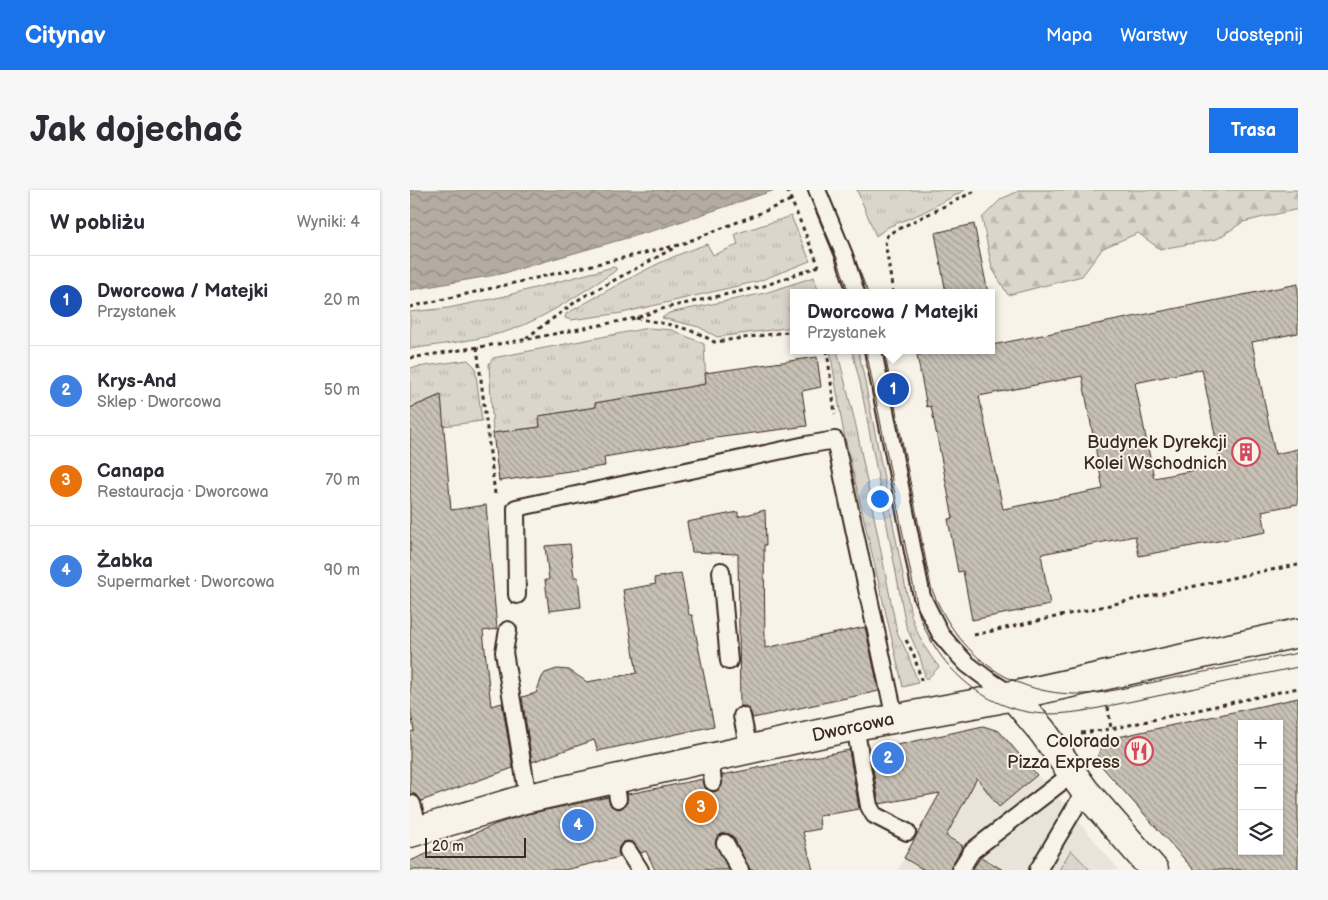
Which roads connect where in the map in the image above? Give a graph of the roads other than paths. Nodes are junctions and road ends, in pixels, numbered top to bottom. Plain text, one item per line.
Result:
1 (817, 190) edge
2 (855, 289) edge
3 (874, 354) edge
4 (721, 571) dead end
5 (517, 596) dead end
6 (508, 630) dead end
7 (1298, 633) edge
8 (728, 661) dead end
9 (1012, 695) junction
10 (742, 716) dead end
11 (895, 719) junction
12 (854, 726) junction
13 (749, 750) junction
14 (1079, 782) junction
15 (528, 798) junction
16 (414, 822) edge
17 (907, 832) dead end
18 (725, 843) dead end
19 (628, 851) dead end
20 (640, 870) edge
21 (740, 870) edge
22 (960, 870) edge
23 (1038, 870) edge
24 (1154, 870) edge

1 - 2 lane
3 - 9 lane
4 - 8 lane
5 - 11 lane
6 - 15 lane
7 - 9 street, Dworcowa
9 - 11 street, Dworcowa
9 - 14 street
10 - 13 lane
11 - 12 street, Dworcowa
12 - 13 street, Dworcowa
12 - 17 lane
13 - 15 street, Dworcowa
14 - 22 lane
14 - 23 lane
14 - 24 street
15 - 16 street, Dworcowa
18 - 21 lane
19 - 20 lane

